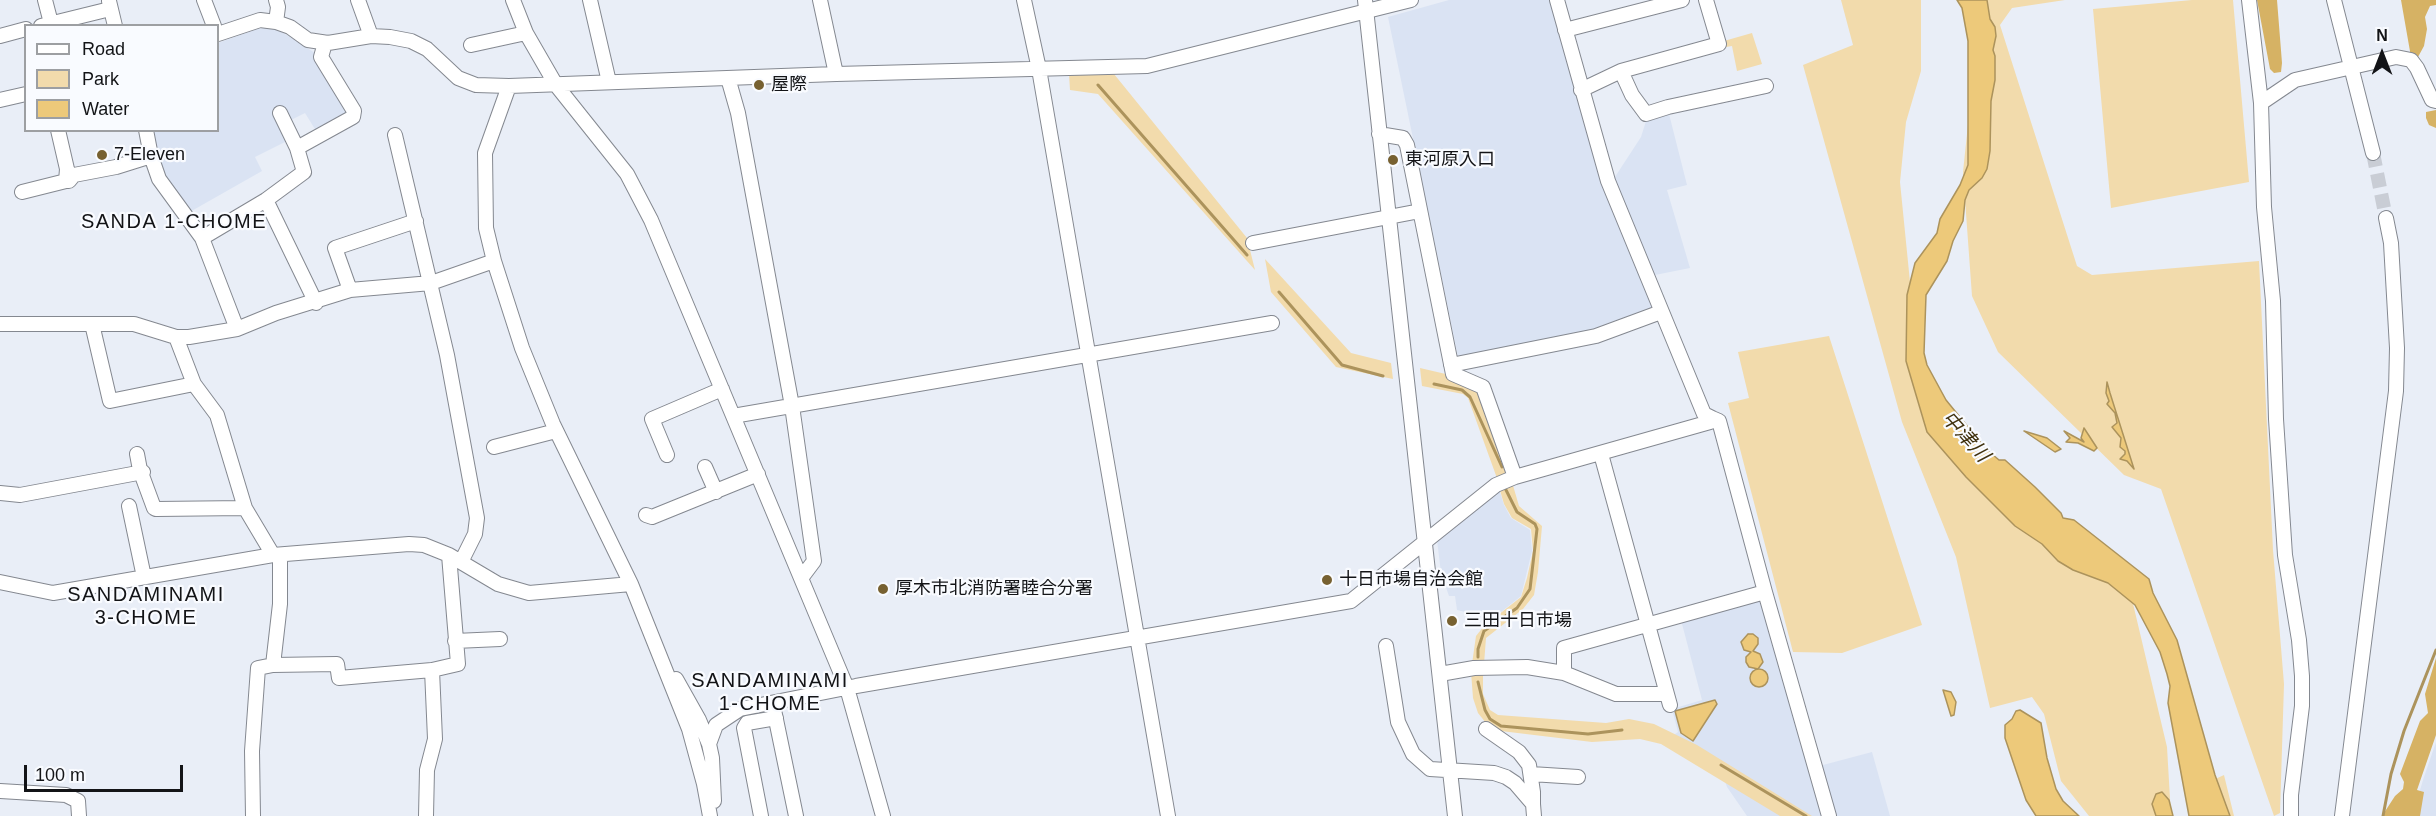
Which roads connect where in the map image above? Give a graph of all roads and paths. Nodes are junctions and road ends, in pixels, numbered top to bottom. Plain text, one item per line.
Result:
1 (45, 0) edge
2 (204, 0) edge
3 (276, 0) edge
4 (358, 0) edge
5 (513, 0) edge
6 (590, 0) edge
7 (820, 0) edge
8 (1024, 0) edge
9 (1411, 0) edge
10 (1557, 0) edge
11 (1682, 0) edge
12 (1706, 0) edge
13 (2249, 0) edge
14 (2334, 0) edge
15 (109, 4) edge
16 (1366, 5) edge
17 (276, 22) junction
18 (46, 24) edge
19 (114, 24) edge
20 (213, 24) edge
21 (24, 30) edge
22 (1565, 30) junction
23 (526, 33) junction
24 (219, 34) edge
25 (0, 36) edge
26 (371, 36) junction
27 (325, 43) junction
28 (471, 45) dead end
29 (2351, 66) junction
30 (1039, 69) junction
31 (1621, 71) junction
32 (836, 74) junction
33 (728, 78) junction
34 (609, 82) junction
35 (556, 85) junction
36 (509, 86) junction
37 (1766, 86) dead end
38 (1581, 90) junction
39 (24, 94) edge
40 (0, 100) edge
41 (2436, 101) edge
42 (2261, 103) junction
43 (280, 113) dead end
44 (58, 132) edge
45 (146, 132) edge
46 (395, 135) dead end
47 (1379, 135) junction
48 (297, 148) junction
49 (2373, 153) tunnel mouth
50 (151, 156) junction
51 (66, 181) junction
52 (22, 192) dead end
53 (266, 200) junction
54 (1420, 211) junction
55 (1388, 217) junction
56 (2386, 218) tunnel mouth
57 (416, 221) junction
58 (202, 237) junction
59 (1253, 243) dead end
60 (494, 261) junction
61 (431, 283) junction
62 (350, 290) junction
63 (316, 303) junction
64 (1661, 312) junction
65 (1272, 323) dead end
66 (0, 324) edge
67 (92, 324) junction
68 (237, 329) junction
69 (177, 337) junction
70 (1088, 356) junction
71 (1451, 365) junction
72 (194, 384) junction
73 (722, 388) junction
74 (792, 406) junction
75 (733, 416) junction
76 (1712, 418) junction
77 (556, 431) junction
78 (494, 447) dead end
79 (137, 454) dead end
80 (1600, 454) junction
81 (667, 455) dead end
82 (705, 467) dead end
83 (143, 472) junction
84 (758, 474) junction
85 (1515, 477) junction
86 (716, 492) junction
87 (0, 493) edge
88 (129, 506) dead end
89 (245, 508) junction
90 (646, 515) dead end
91 (1425, 540) junction
92 (276, 555) junction
93 (455, 559) junction
94 (144, 577) junction
95 (802, 578) junction
96 (0, 582) edge
97 (631, 584) junction
98 (1765, 592) junction
99 (1649, 626) junction
100 (500, 639) dead end
101 (1137, 639) junction
102 (455, 641) junction
103 (1386, 645) dead end
104 (661, 662) junction
105 (273, 665) junction
106 (432, 670) junction
107 (1564, 673) junction
108 (1440, 674) junction
109 (847, 688) junction
110 (773, 702) junction
111 (776, 718) junction
112 (1485, 729) dead end
113 (709, 744) junction
114 (1450, 772) junction
115 (1531, 774) junction
116 (1578, 777) dead end
117 (0, 791) edge
118 (1533, 810) edge
119 (79, 816) edge
120 (253, 816) edge
121 (426, 816) edge
122 (711, 816) edge
123 (761, 816) edge
124 (796, 816) edge
125 (884, 816) edge
126 (1168, 816) edge
127 (1455, 816) edge
128 (1829, 816) edge
129 (2291, 816) edge
130 (2342, 816) edge

1 - 18 street
2 - 20 street
3 - 17 street
4 - 26 street
5 - 23 street
6 - 34 street
7 - 32 street
8 - 30 street
9 - 16 street
10 - 22 street
11 - 22 street
12 - 31 street
13 - 42 street
14 - 29 street
15 - 18 street
15 - 19 street
16 - 30 street
16 - 47 street
17 - 24 street
17 - 27 street
21 - 25 street
22 - 38 street
23 - 28 street
23 - 35 street
26 - 27 street
26 - 36 street
27 - 48 street
29 - 41 street
29 - 42 street
29 - 49 street
30 - 32 street
30 - 70 street
31 - 37 street
31 - 38 street
32 - 33 street
33 - 34 street
33 - 74 street
34 - 35 street
35 - 36 street
35 - 73 street
36 - 60 street
38 - 64 street
39 - 40 street
42 - 129 street
43 - 48 street
44 - 51 street
45 - 50 street
46 - 57 street
47 - 54 street
47 - 55 street
48 - 53 street
50 - 51 street
50 - 58 street
51 - 52 street
53 - 58 street
53 - 63 street
54 - 55 street
54 - 71 street
55 - 59 street
55 - 91 street
56 - 130 street
57 - 61 street
57 - 62 street
58 - 68 street
60 - 61 street
60 - 77 street
61 - 62 street
61 - 93 street
62 - 63 street
63 - 68 street
64 - 71 street
64 - 76 street
65 - 70 street
66 - 67 street
67 - 69 street
67 - 72 street
68 - 69 street
69 - 72 street
70 - 74 street
70 - 101 street
71 - 85 street
72 - 89 street
73 - 75 street
73 - 81 street
74 - 75 street
74 - 95 street
75 - 84 street
76 - 80 street
76 - 98 street
77 - 78 street
77 - 97 street
79 - 83 street
80 - 85 street
80 - 99 street
82 - 86 street
83 - 87 street
83 - 89 street
84 - 86 street
84 - 95 street
85 - 91 street
86 - 90 street
88 - 94 street
89 - 92 street
91 - 101 street
91 - 108 street
92 - 93 street
92 - 94 street
92 - 105 street
93 - 97 street
93 - 102 street
94 - 96 street
95 - 109 street
97 - 104 street
98 - 99 street
98 - 128 street
99 - 107 street
99 - 107 street
100 - 102 street
101 - 109 street
101 - 126 street
102 - 106 street
103 - 114 street
104 - 113 street
104 - 122 street
105 - 106 street
105 - 120 street
106 - 121 street
107 - 108 street
108 - 114 street
109 - 110 street
109 - 125 street
110 - 111 street
110 - 113 street
111 - 123 street
111 - 124 street
112 - 115 street
113 - 122 street
114 - 118 street
114 - 127 street
115 - 116 street
115 - 118 street
117 - 119 street

